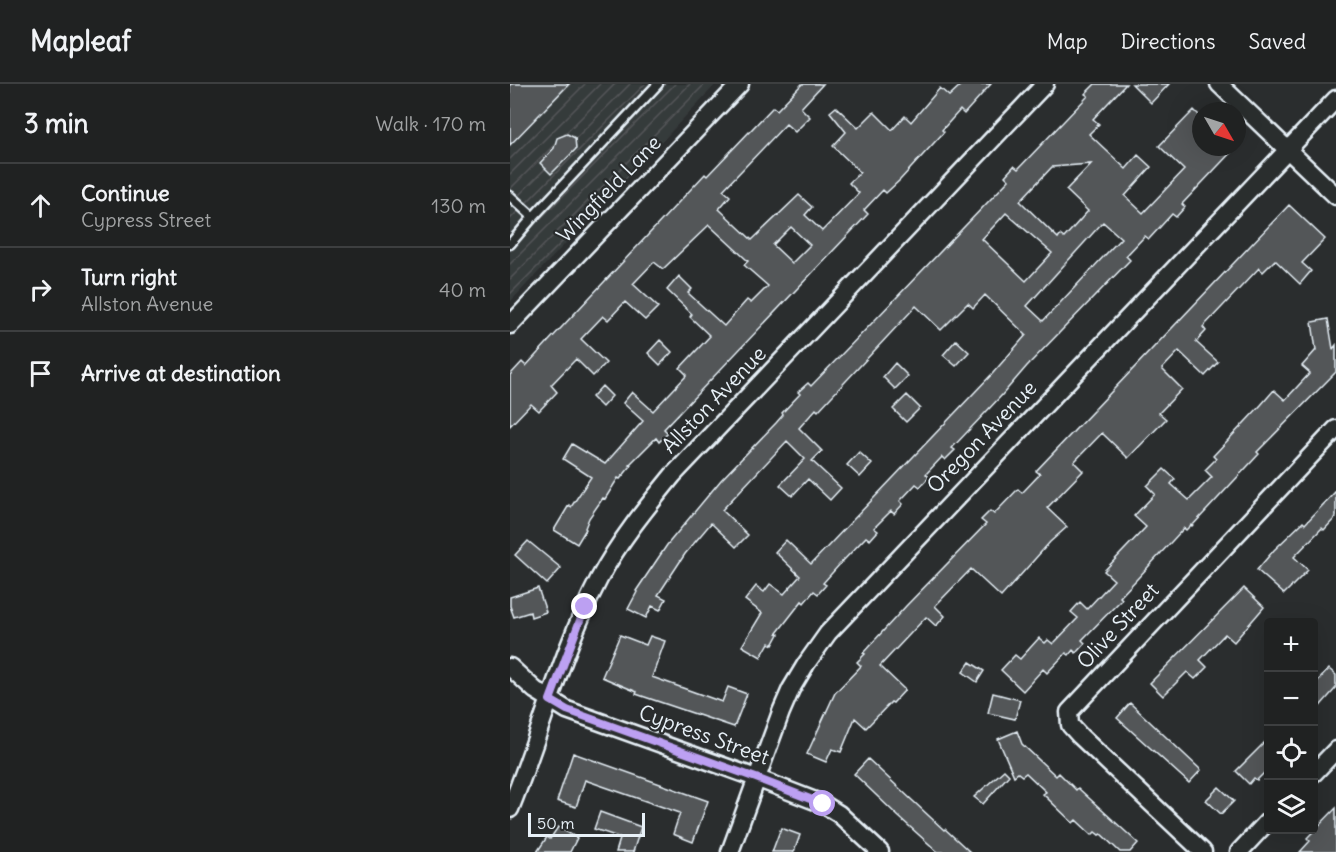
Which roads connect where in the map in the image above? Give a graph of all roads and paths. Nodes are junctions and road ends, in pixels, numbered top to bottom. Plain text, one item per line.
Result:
1 (658, 84) edge
2 (740, 84) edge
3 (1045, 84) edge
4 (1219, 84) edge
5 (1336, 99) edge
6 (1288, 150) junction
7 (510, 196) edge
8 (1336, 196) edge
9 (533, 217) junction
10 (510, 244) edge
11 (510, 326) edge
12 (1336, 429) edge
13 (510, 667) edge
14 (550, 700) junction
15 (1336, 750) edge
16 (1318, 769) edge
17 (756, 778) junction
18 (510, 809) edge
19 (1264, 826) edge
20 (730, 852) edge
21 (880, 852) edge
22 (1203, 852) edge
23 (1239, 852) edge

1 - 9 lane
2 - 11 street, Wingfield Lane
3 - 14 street, Allston Avenue
4 - 6 street
5 - 6 street, Oregon Avenue
6 - 8 street
6 - 17 street, Oregon Avenue
7 - 9 lane
9 - 10 lane
12 - 22 street, Olive Street
13 - 14 street, Cypress Street
14 - 17 street, Cypress Street
14 - 18 street, Allston Avenue
15 - 16 street
17 - 20 street, Oregon Avenue
17 - 21 street, Cypress Street
19 - 23 street

